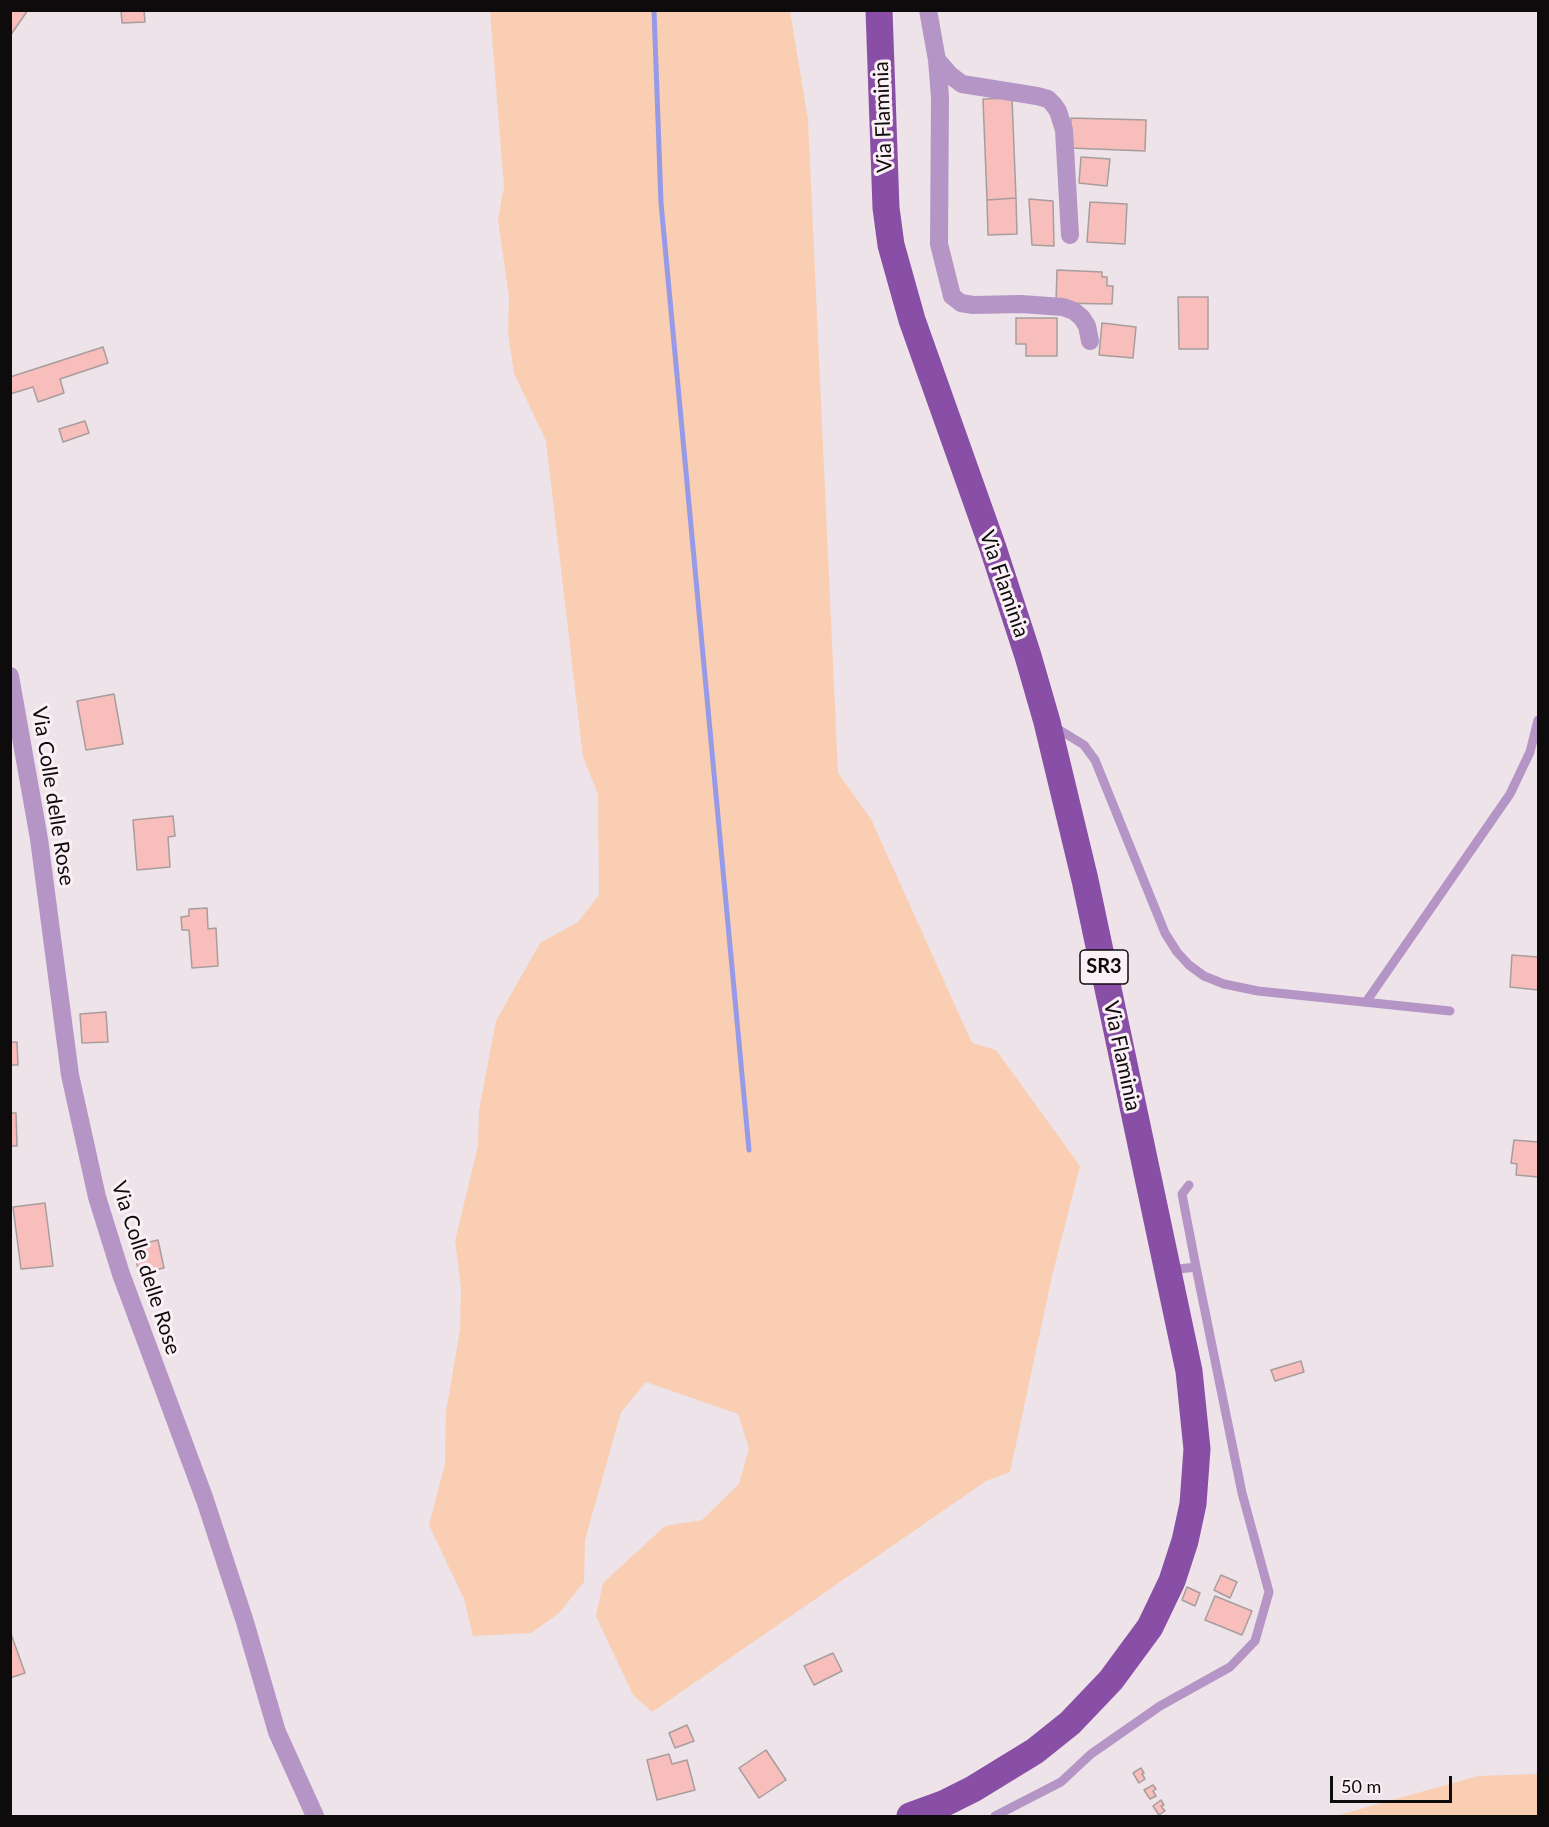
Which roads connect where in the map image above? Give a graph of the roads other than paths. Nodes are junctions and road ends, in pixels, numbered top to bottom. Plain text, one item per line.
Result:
1 (879, 10) edge
2 (928, 10) edge
3 (937, 60) junction
4 (1070, 235) dead end
5 (1090, 341) dead end
6 (10, 676) edge
7 (1539, 720) edge
8 (1047, 723) junction
9 (1366, 1002) junction
10 (1450, 1011) dead end
11 (1190, 1185) dead end
12 (1196, 1266) junction
13 (1168, 1270) junction
14 (315, 1816) edge
15 (910, 1816) edge
16 (995, 1816) edge

1 - 8 main road, Via Flaminia / SR3
2 - 3 street
3 - 4 street
3 - 5 street
6 - 14 street, Via Colle delle Rose
7 - 9 lane
8 - 9 lane
8 - 13 main road, Via Flaminia / SR3
9 - 10 lane
11 - 12 lane
12 - 13 lane
12 - 16 lane
13 - 15 main road, Via Flaminia / SR3

